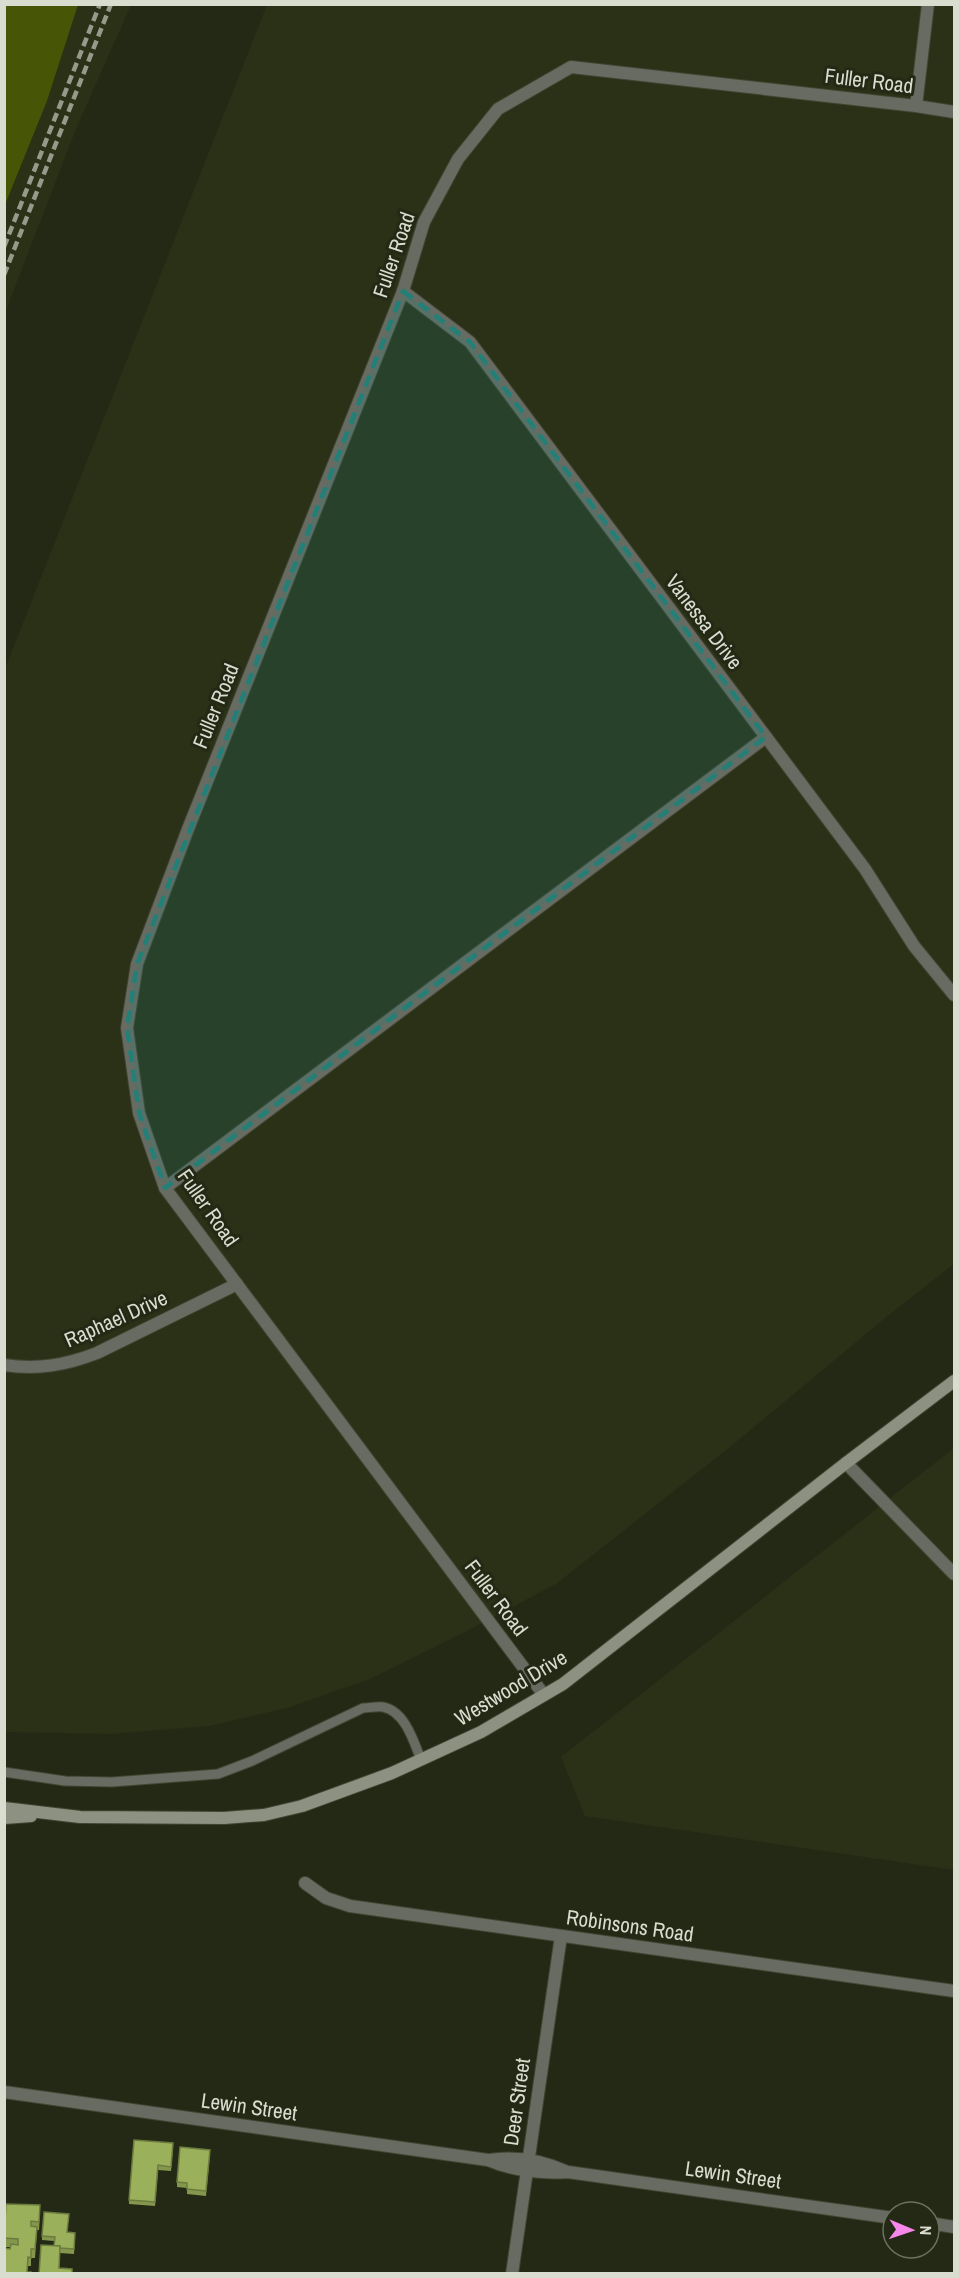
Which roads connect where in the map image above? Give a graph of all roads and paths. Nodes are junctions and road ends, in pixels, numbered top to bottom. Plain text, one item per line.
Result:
1 (928, 4) edge
2 (916, 106) junction
3 (954, 112) edge
4 (403, 291) junction
5 (766, 737) junction
6 (954, 995) edge
7 (165, 1188) junction
8 (237, 1284) junction
9 (4, 1365) edge
10 (954, 1382) edge
11 (846, 1463) junction
12 (954, 1574) edge
13 (544, 1695) junction
14 (421, 1760) junction
15 (4, 1772) edge
16 (4, 1808) edge
17 (63, 1815) junction
18 (4, 1818) edge
19 (304, 1883) dead end
20 (561, 1936) junction
21 (954, 1991) edge
22 (4, 2092) edge
23 (528, 2165) junction
24 (881, 2216) edge
25 (512, 2274) edge

1 - 2 street
2 - 3 street, Fuller Road
2 - 4 street, Fuller Road
4 - 5 street, Vanessa Drive
4 - 7 street, Fuller Road
5 - 6 street, Vanessa Drive
5 - 7 street
7 - 8 street, Fuller Road
8 - 9 street, Raphael Drive
8 - 13 street, Fuller Road
10 - 11 main road, Westwood Drive
11 - 12 street
11 - 13 main road, Westwood Drive
13 - 14 main road, Westwood Drive
14 - 15 lane
14 - 17 main road, Westwood Drive
16 - 17 main road, Westwood Drive
17 - 18 main road
19 - 20 street, Robinsons Road
20 - 21 street, Robinsons Road
20 - 23 street, Deer Street
22 - 23 street, Lewin Street
23 - 24 street, Lewin Street
23 - 25 street, Deer Street

